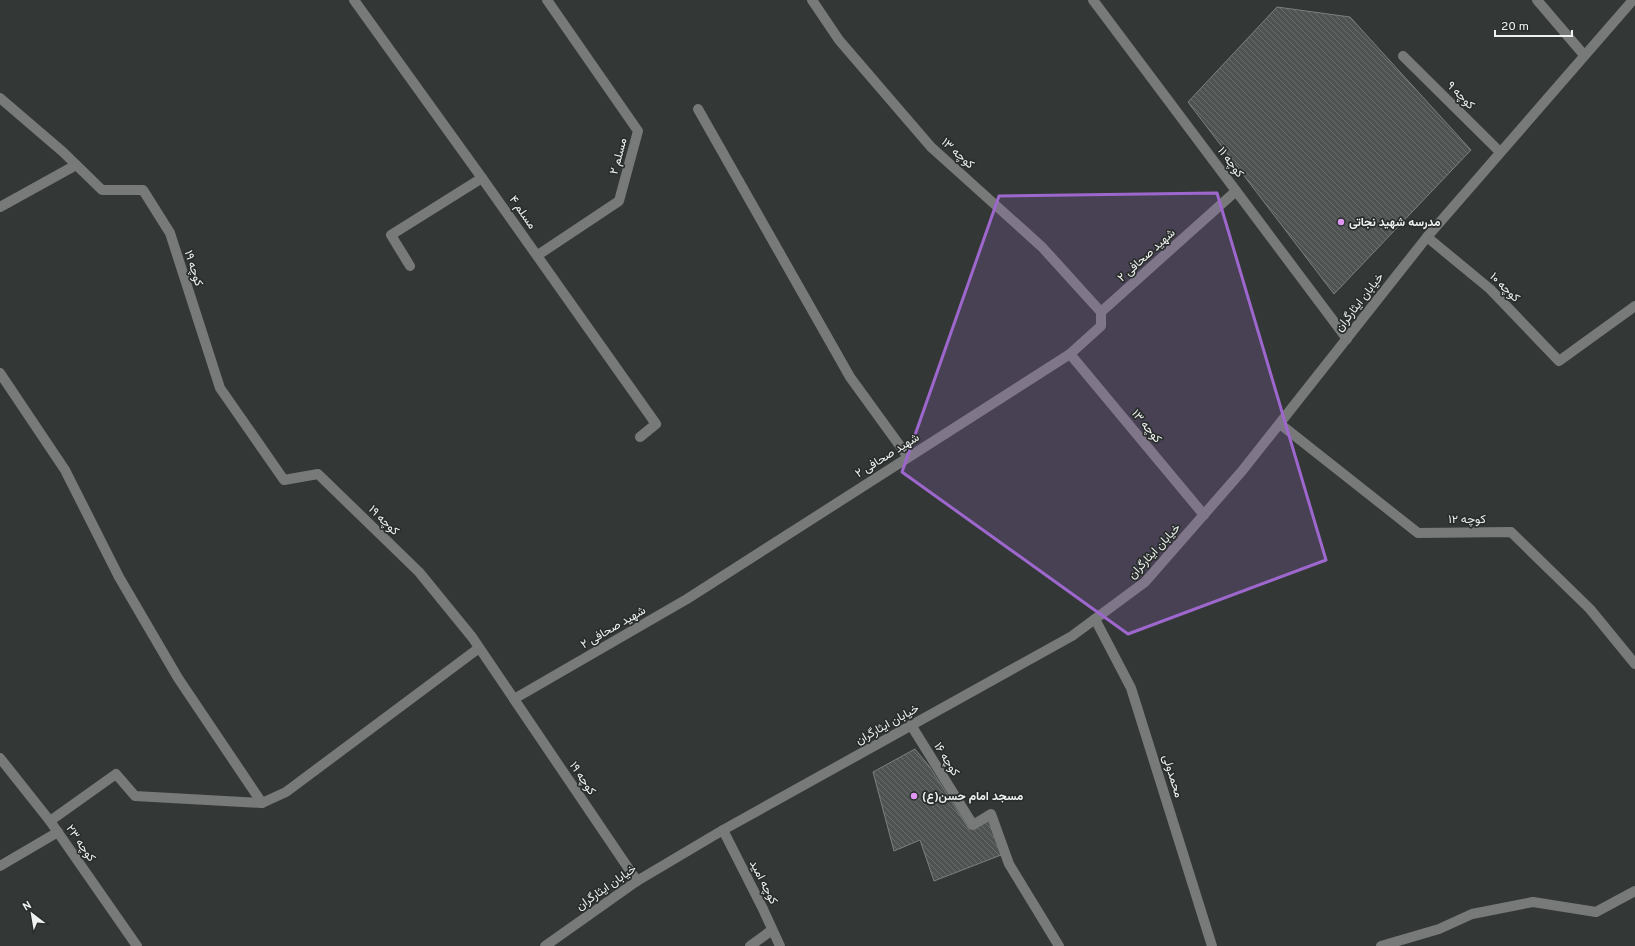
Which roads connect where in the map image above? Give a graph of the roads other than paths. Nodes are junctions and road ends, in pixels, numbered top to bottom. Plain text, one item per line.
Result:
1 (354, 0) edge
2 (547, 0) edge
3 (812, 0) edge
4 (1093, 0) edge
5 (1537, 0) edge
6 (1633, 0) edge
7 (1584, 55) junction
8 (1403, 56) dead end
9 (0, 98) edge
10 (698, 109) dead end
11 (1500, 152) junction
12 (76, 165) junction
13 (482, 178) junction
14 (1236, 191) junction
15 (0, 207) edge
16 (1427, 237) junction
17 (538, 256) junction
18 (410, 266) dead end
19 (1635, 306) edge
20 (1101, 312) junction
21 (1346, 339) junction
22 (1070, 354) junction
23 (0, 373) edge
24 (1280, 424) junction
25 (640, 437) dead end
26 (908, 457) junction
27 (1204, 515) junction
28 (1095, 619) junction
29 (479, 648) junction
30 (1635, 664) edge
31 (514, 699) junction
32 (911, 725) junction
33 (0, 758) edge
34 (262, 803) junction
35 (50, 821) junction
36 (723, 830) junction
37 (58, 832) junction
38 (0, 866) edge
39 (637, 881) junction
40 (1635, 891) edge
41 (772, 930) junction
42 (137, 946) edge
43 (545, 946) edge
44 (750, 946) edge
45 (780, 946) edge
46 (1059, 946) edge
47 (1212, 946) edge
48 (1381, 946) edge

1 - 13 street, مسلم ۴
2 - 17 street, مسلم ۲
3 - 20 street, کوچه ۱۳
4 - 14 street, کوچه ۱۱
5 - 7 street
6 - 7 street, خیابان ایثارگران
7 - 11 street, خیابان ایثارگران
8 - 11 street, کوچه ۹
9 - 12 street
10 - 26 street
11 - 16 street, خیابان ایثارگران
12 - 15 street
12 - 29 street, کوچه ۱۹
13 - 17 street, مسلم ۴
13 - 18 street
14 - 20 street, شهید صحافی ۲
14 - 21 street, کوچه ۱۱
16 - 19 street, کوچه ۱۰
16 - 21 street, خیابان ایثارگران
17 - 25 street, مسلم ۴
20 - 22 street, شهید صحافی ۲
21 - 24 street, خیابان ایثارگران
22 - 26 street, شهید صحافی ۲
22 - 27 street, کوچه ۱۳
23 - 34 street
24 - 27 street, خیابان ایثارگران
24 - 30 street, کوچه ۱۲
26 - 31 street, شهید صحافی ۲
27 - 28 street, خیابان ایثارگران
28 - 32 street, خیابان ایثارگران
28 - 47 street, محمدولی
29 - 31 street, کوچه ۱۹
29 - 34 street
31 - 39 street, کوچه ۱۹
32 - 36 street, خیابان ایثارگران
32 - 46 street, کوچه ۱۶
33 - 35 street, کوچه ۲۳
34 - 35 street
35 - 37 street, کوچه ۲۳
36 - 39 street, خیابان ایثارگران
36 - 41 street, کوچه امید
37 - 38 street
37 - 42 street, کوچه ۲۳
39 - 43 street, خیابان ایثارگران
40 - 48 street
41 - 44 street
41 - 45 street, کوچه امید

